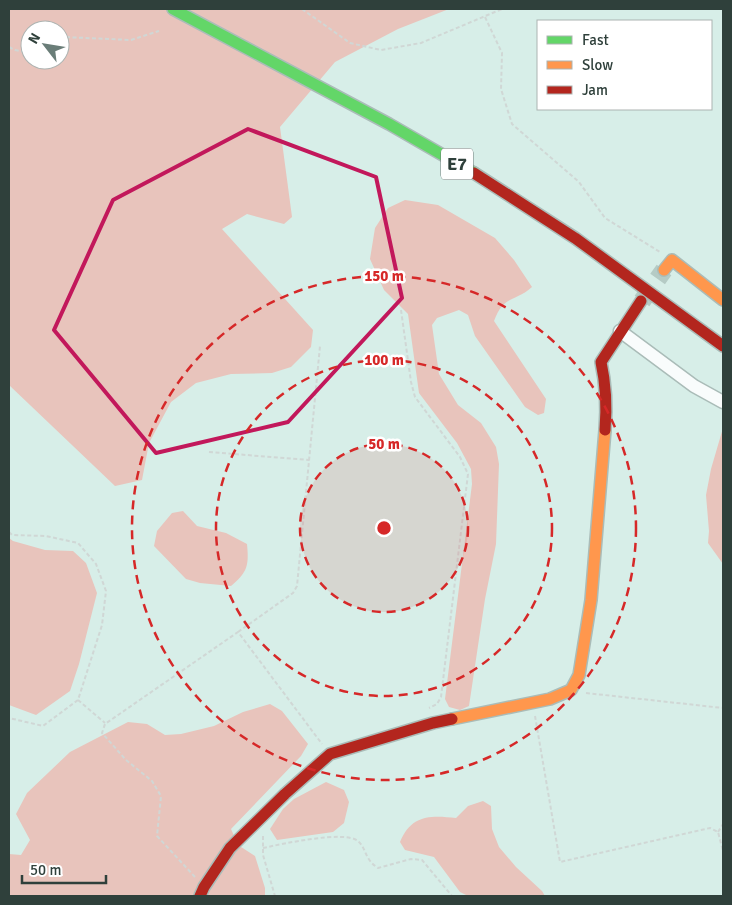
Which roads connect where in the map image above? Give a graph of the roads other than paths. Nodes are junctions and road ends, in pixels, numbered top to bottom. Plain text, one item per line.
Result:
1 (173, 9) edge
2 (267, 46) dead end
3 (512, 184) dead end
4 (544, 205) dead end
5 (592, 236) dead end
6 (664, 270) dead end
7 (723, 300) edge
8 (641, 301) tunnel mouth
9 (620, 331) junction
10 (723, 346) edge
11 (723, 402) edge
12 (201, 893) edge

1 - 10 main road, E7
2 - 3 main road, E7
4 - 5 main road
6 - 7 main road
8 - 9 main road
9 - 11 street
9 - 12 main road

